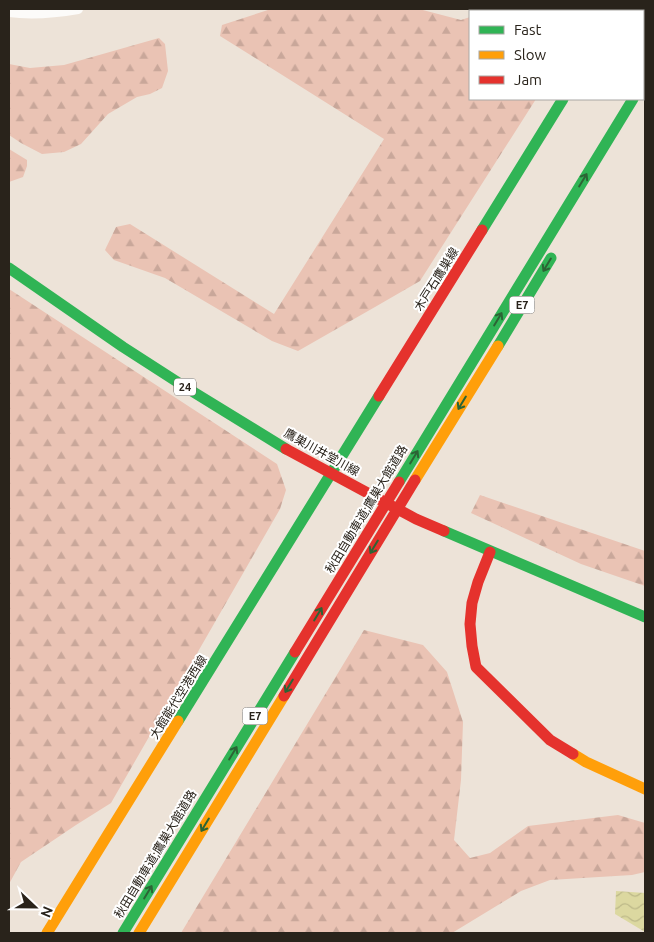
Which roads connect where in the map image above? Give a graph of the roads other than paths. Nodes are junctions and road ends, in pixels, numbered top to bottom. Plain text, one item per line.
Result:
1 (78, 9) edge
2 (9, 12) edge
3 (562, 100) edge
4 (632, 100) edge
5 (558, 246) dead end
6 (9, 268) edge
7 (332, 474) junction
8 (490, 552) junction
9 (645, 617) edge
10 (645, 789) edge
11 (47, 933) edge
12 (123, 933) edge
13 (140, 933) edge

1 - 2 street
3 - 7 main road, 木戸石鷹巣線
12 -> 4 main road, 秋田自動車道;鷹巣大館道路 / E7
5 -> 13 main road, E7
6 - 7 main road, 鷹巣川井堂川線 / 24
7 - 8 main road, 鷹巣川井堂川線 / 24
7 - 11 main road, 大館能代空港西線
8 - 9 main road, 鷹巣川井堂川線 / 24
8 - 10 main road

